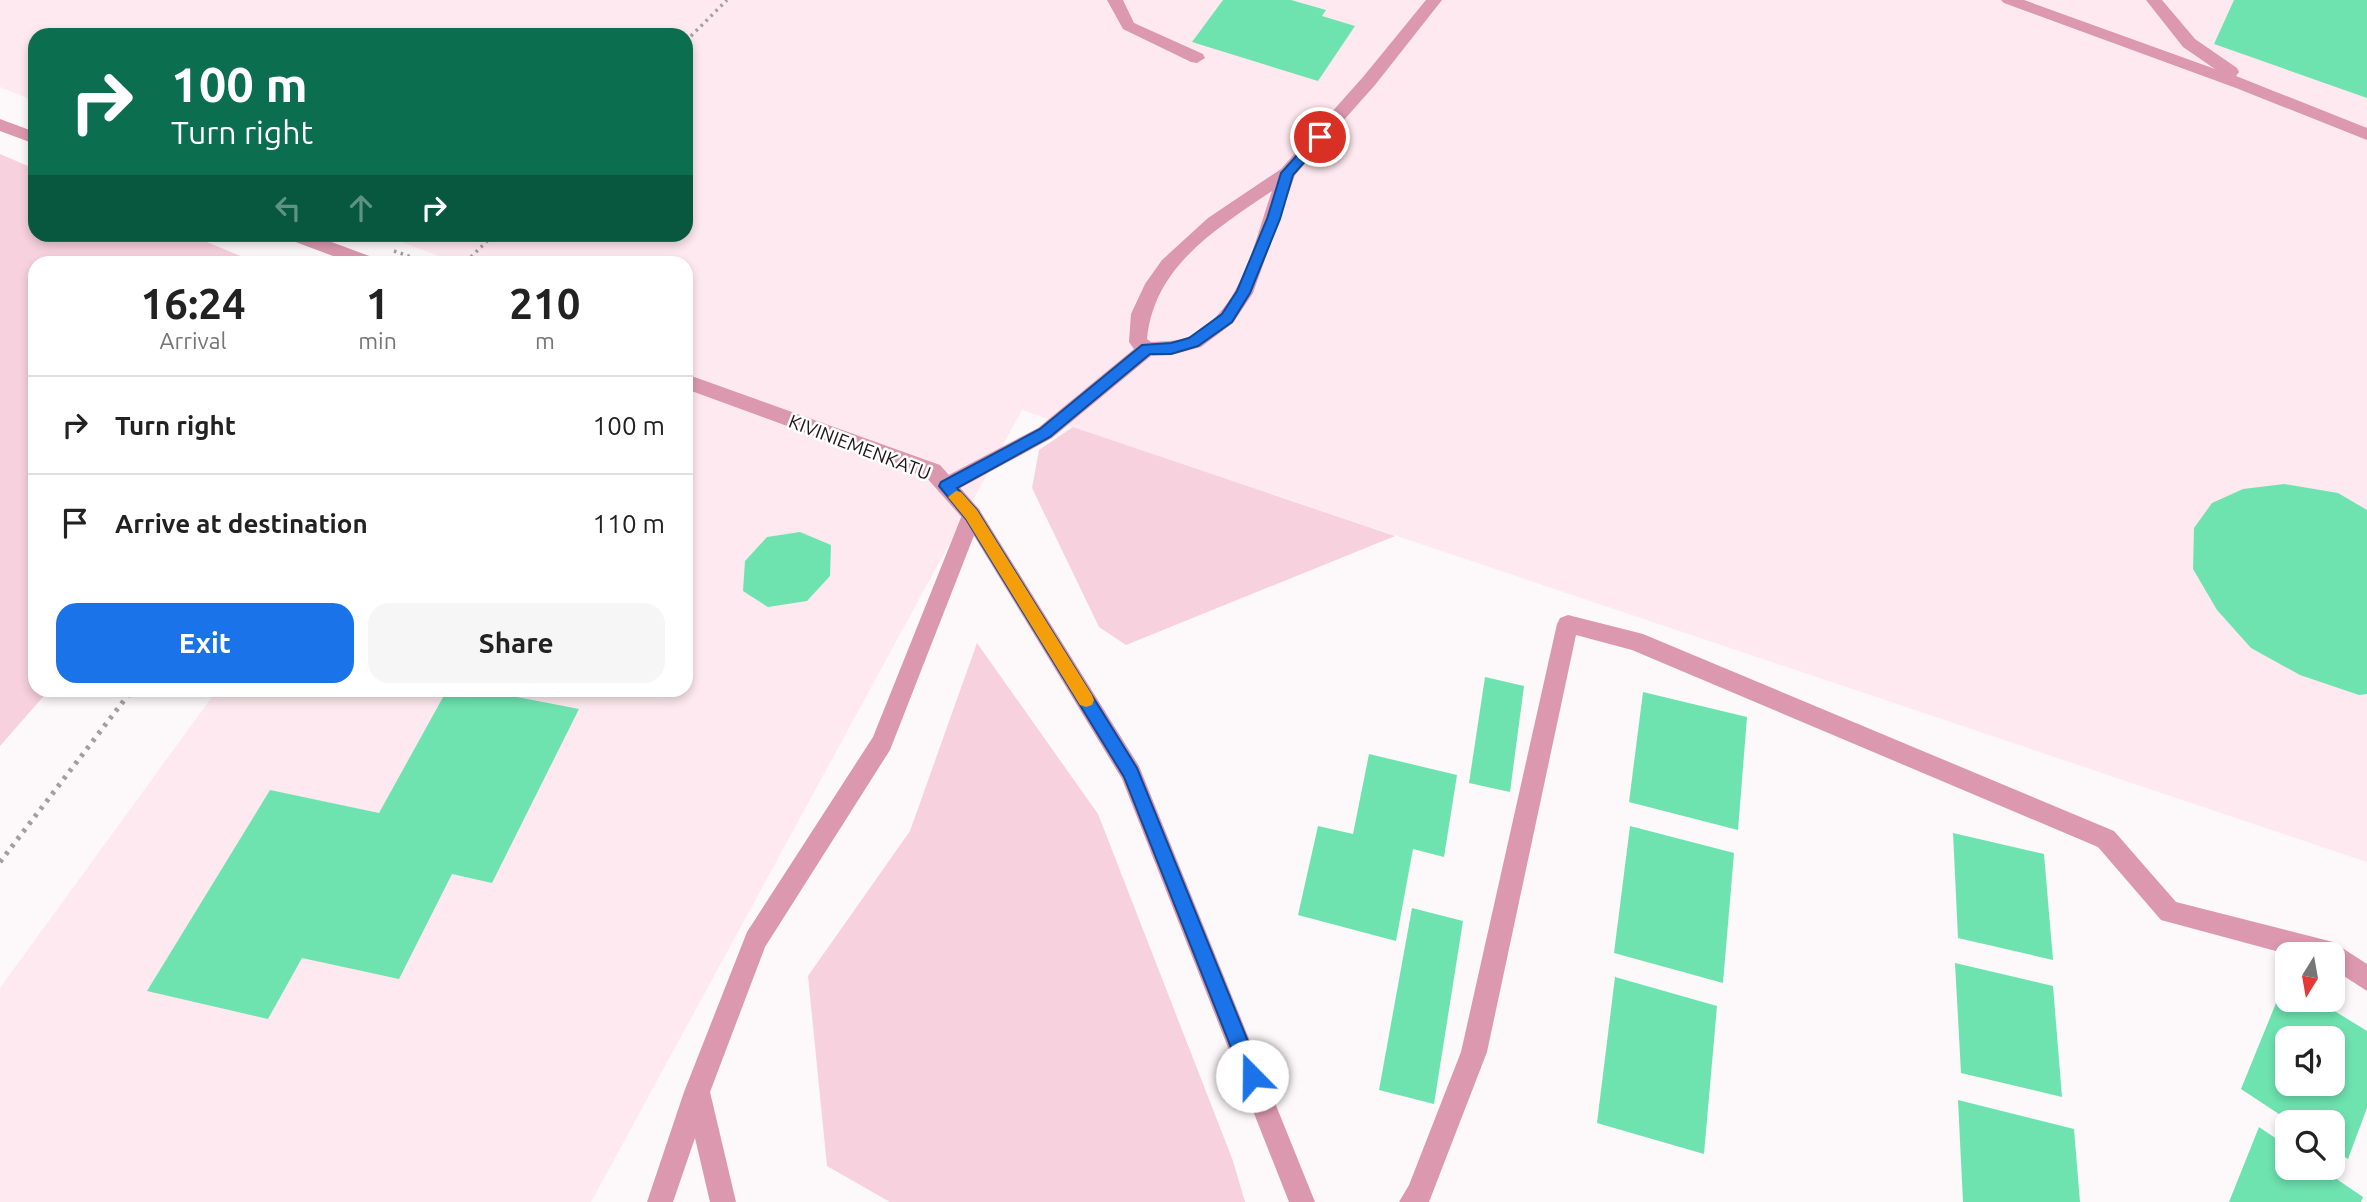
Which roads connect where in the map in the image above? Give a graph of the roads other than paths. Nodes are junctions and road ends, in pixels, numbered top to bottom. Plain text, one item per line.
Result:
1 (1115, 0) edge
2 (1434, 0) edge
3 (2009, 0) edge
4 (2154, 0) edge
5 (1197, 58) dead end
6 (2242, 84) junction
7 (0, 125) edge
8 (2367, 134) edge
9 (28, 135) edge
10 (1287, 173) junction
11 (313, 242) edge
12 (350, 256) edge
13 (1147, 349) junction
14 (693, 384) edge
15 (946, 486) junction
16 (972, 514) junction
17 (2367, 979) edge
18 (697, 1092) junction
19 (660, 1202) edge
20 (723, 1202) edge
21 (1303, 1202) edge
22 (1412, 1202) edge

1 - 5 street
2 - 10 street
3 - 6 street
4 - 6 street
6 - 8 street
7 - 9 street
10 - 13 street
10 - 13 street
11 - 12 street
13 - 15 street
14 - 15 street, KIVINIEMENKATU
15 - 16 street, KIVINIEMENKATU
16 - 18 street
16 - 21 street, KIVINIEMENKATU
17 - 22 street
18 - 19 street
18 - 20 street

